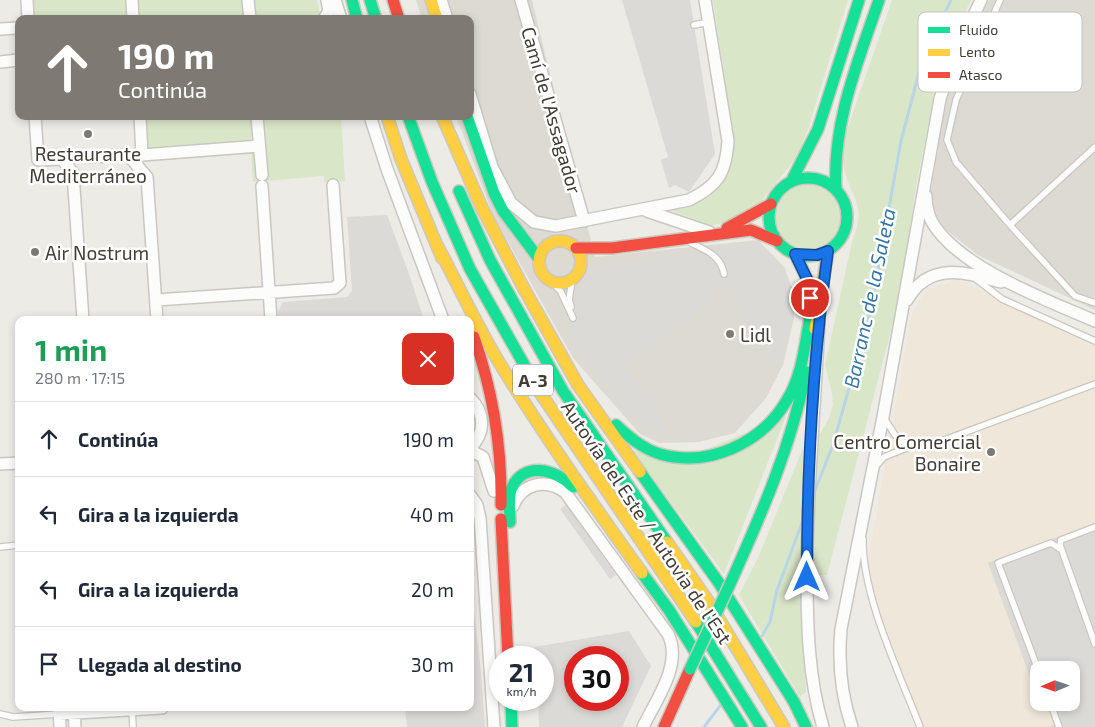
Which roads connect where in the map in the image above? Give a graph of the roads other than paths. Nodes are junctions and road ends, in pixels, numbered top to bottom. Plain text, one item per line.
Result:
1 (27, 0) edge
2 (132, 0) edge
3 (248, 0) edge
4 (327, 0) edge
5 (335, 0) edge
6 (352, 0) edge
7 (370, 0) edge
8 (393, 0) edge
9 (404, 0) edge
10 (431, 0) edge
11 (441, 0) edge
12 (521, 0) edge
13 (706, 0) edge
14 (859, 0) edge
15 (879, 0) edge
16 (980, 0) edge
17 (1000, 0) edge
18 (975, 12) edge
19 (995, 12) edge
20 (28, 15) edge
21 (133, 15) edge
22 (250, 15) edge
23 (326, 15) edge
24 (340, 15) edge
25 (356, 15) edge
26 (375, 15) edge
27 (398, 15) edge
28 (409, 15) edge
29 (436, 15) edge
30 (446, 15) edge
31 (709, 22) junction
32 (694, 25) dead end
33 (15, 28) edge
34 (0, 29) edge
35 (15, 60) edge
36 (0, 62) edge
37 (942, 92) edge
38 (960, 92) edge
39 (474, 107) edge
40 (34, 120) edge
41 (140, 120) edge
42 (257, 120) edge
43 (371, 120) edge
44 (388, 120) edge
45 (409, 120) edge
46 (433, 120) edge
47 (444, 120) edge
48 (468, 120) edge
49 (260, 146) junction
50 (1095, 147) edge
51 (444, 151) dead end
52 (89, 157) dead end
53 (452, 176) dead end
54 (792, 182) junction
55 (925, 182) junction
56 (333, 186) dead end
57 (836, 190) junction
58 (499, 204) junction
59 (771, 204) junction
60 (643, 210) junction
61 (584, 221) junction
62 (1010, 225) junction
63 (703, 234) junction
64 (682, 238) junction
65 (777, 241) junction
66 (549, 244) junction
67 (437, 245) junction
68 (576, 248) junction
69 (612, 248) junction
70 (828, 251) junction
71 (795, 254) junction
72 (539, 259) junction
73 (581, 268) junction
74 (968, 273) junction
75 (724, 274) dead end
76 (572, 280) junction
77 (552, 282) junction
78 (1016, 286) junction
79 (269, 292) junction
80 (156, 300) junction
81 (1095, 303) edge
82 (816, 308) junction
83 (902, 314) junction
84 (83, 316) edge
85 (157, 316) edge
86 (271, 316) edge
87 (442, 316) edge
88 (466, 316) edge
89 (1095, 321) edge
90 (474, 336) edge
91 (1095, 341) edge
92 (573, 372) junction
93 (1095, 384) edge
94 (474, 403) edge
95 (883, 417) junction
96 (474, 443) edge
97 (909, 447) junction
98 (474, 452) edge
99 (15, 463) edge
100 (0, 464) edge
101 (872, 472) junction
102 (474, 501) edge
103 (864, 514) junction
104 (506, 521) junction
105 (1095, 527) edge
106 (15, 545) edge
107 (0, 547) edge
108 (1060, 549) junction
109 (640, 569) junction
110 (725, 583) junction
111 (1095, 644) edge
112 (508, 646) edge
113 (516, 646) edge
114 (1035, 661) edge
115 (59, 711) edge
116 (74, 711) edge
117 (132, 711) edge
118 (511, 711) edge
119 (520, 711) edge
120 (1053, 711) edge
121 (0, 714) edge
122 (759, 724) edge
123 (60, 727) edge
124 (75, 727) edge
125 (133, 727) edge
126 (494, 727) edge
127 (512, 727) edge
128 (521, 727) edge
129 (643, 727) edge
130 (664, 727) edge
131 (742, 727) edge
132 (784, 727) edge
133 (806, 727) edge
134 (823, 727) edge
135 (852, 727) edge
136 (920, 727) edge
137 (1059, 727) edge

1 - 20 street
2 - 21 street
3 - 22 street
4 - 23 street
5 - 24 street
6 - 25 main road
7 - 26 main road
8 - 27 main road
9 - 28 main road
10 - 29 main road
11 - 30 street
12 - 61 street, Camí de l'Assagador
13 - 31 street
14 - 54 main road
15 - 57 main road
16 - 18 street
17 - 19 lane
31 - 32 lane
31 - 60 street
33 - 34 street
35 - 36 street
37 - 55 street
38 - 62 lane
39 - 61 street
40 - 84 street
41 - 49 street
42 - 49 street
43 - 87 street
44 - 67 main road
45 - 122 main road, Autovía del Este / Autovia de l'Est / A-3
46 - 51 main road
47 - 92 main road
48 - 58 main road
49 - 79 street
50 - 62 lane
52 - 80 street
53 - 132 main road, Autovía del Este / Autovia de l'Est / A-3
54 - 57 main road
54 - 59 main road
55 - 78 street
55 - 83 street
56 - 79 street
57 - 70 main road
58 - 66 main road
58 - 72 main road
59 - 63 main road
59 - 65 main road
60 - 61 street
60 - 63 street
62 - 81 lane
63 - 64 main road
63 - 65 main road
64 - 69 main road
64 - 75 lane
65 - 71 main road
66 - 68 main road
66 - 72 main road
67 - 88 main road
67 - 109 main road
68 - 69 main road
68 - 73 main road
69 - 73 main road
70 - 71 main road
70 - 82 main road
71 - 82 main road
72 - 77 main road
73 - 76 main road
74 - 78 street
74 - 83 street
74 - 91 lane
76 - 77 main road
76 - 77 lane
78 - 89 street
79 - 80 street
79 - 86 street
80 - 85 street
82 - 92 main road
82 - 110 main road
82 - 134 street
83 - 95 street
90 - 104 main road
92 - 110 main road
93 - 97 lane
94 - 96 street
95 - 97 lane
95 - 101 street
97 - 101 lane
98 - 104 street
99 - 100 street
101 - 103 street
102 - 126 street
103 - 135 street
103 - 136 lane
104 - 109 main road
104 - 112 main road
104 - 113 main road
104 - 129 street
105 - 108 lane
106 - 107 lane
108 - 111 lane
108 - 114 lane
109 - 131 main road
110 - 130 main road, bridge
110 - 133 main road
115 - 121 lane
115 - 123 street
116 - 124 street
117 - 125 lane
118 - 127 main road
119 - 128 main road
120 - 137 lane

